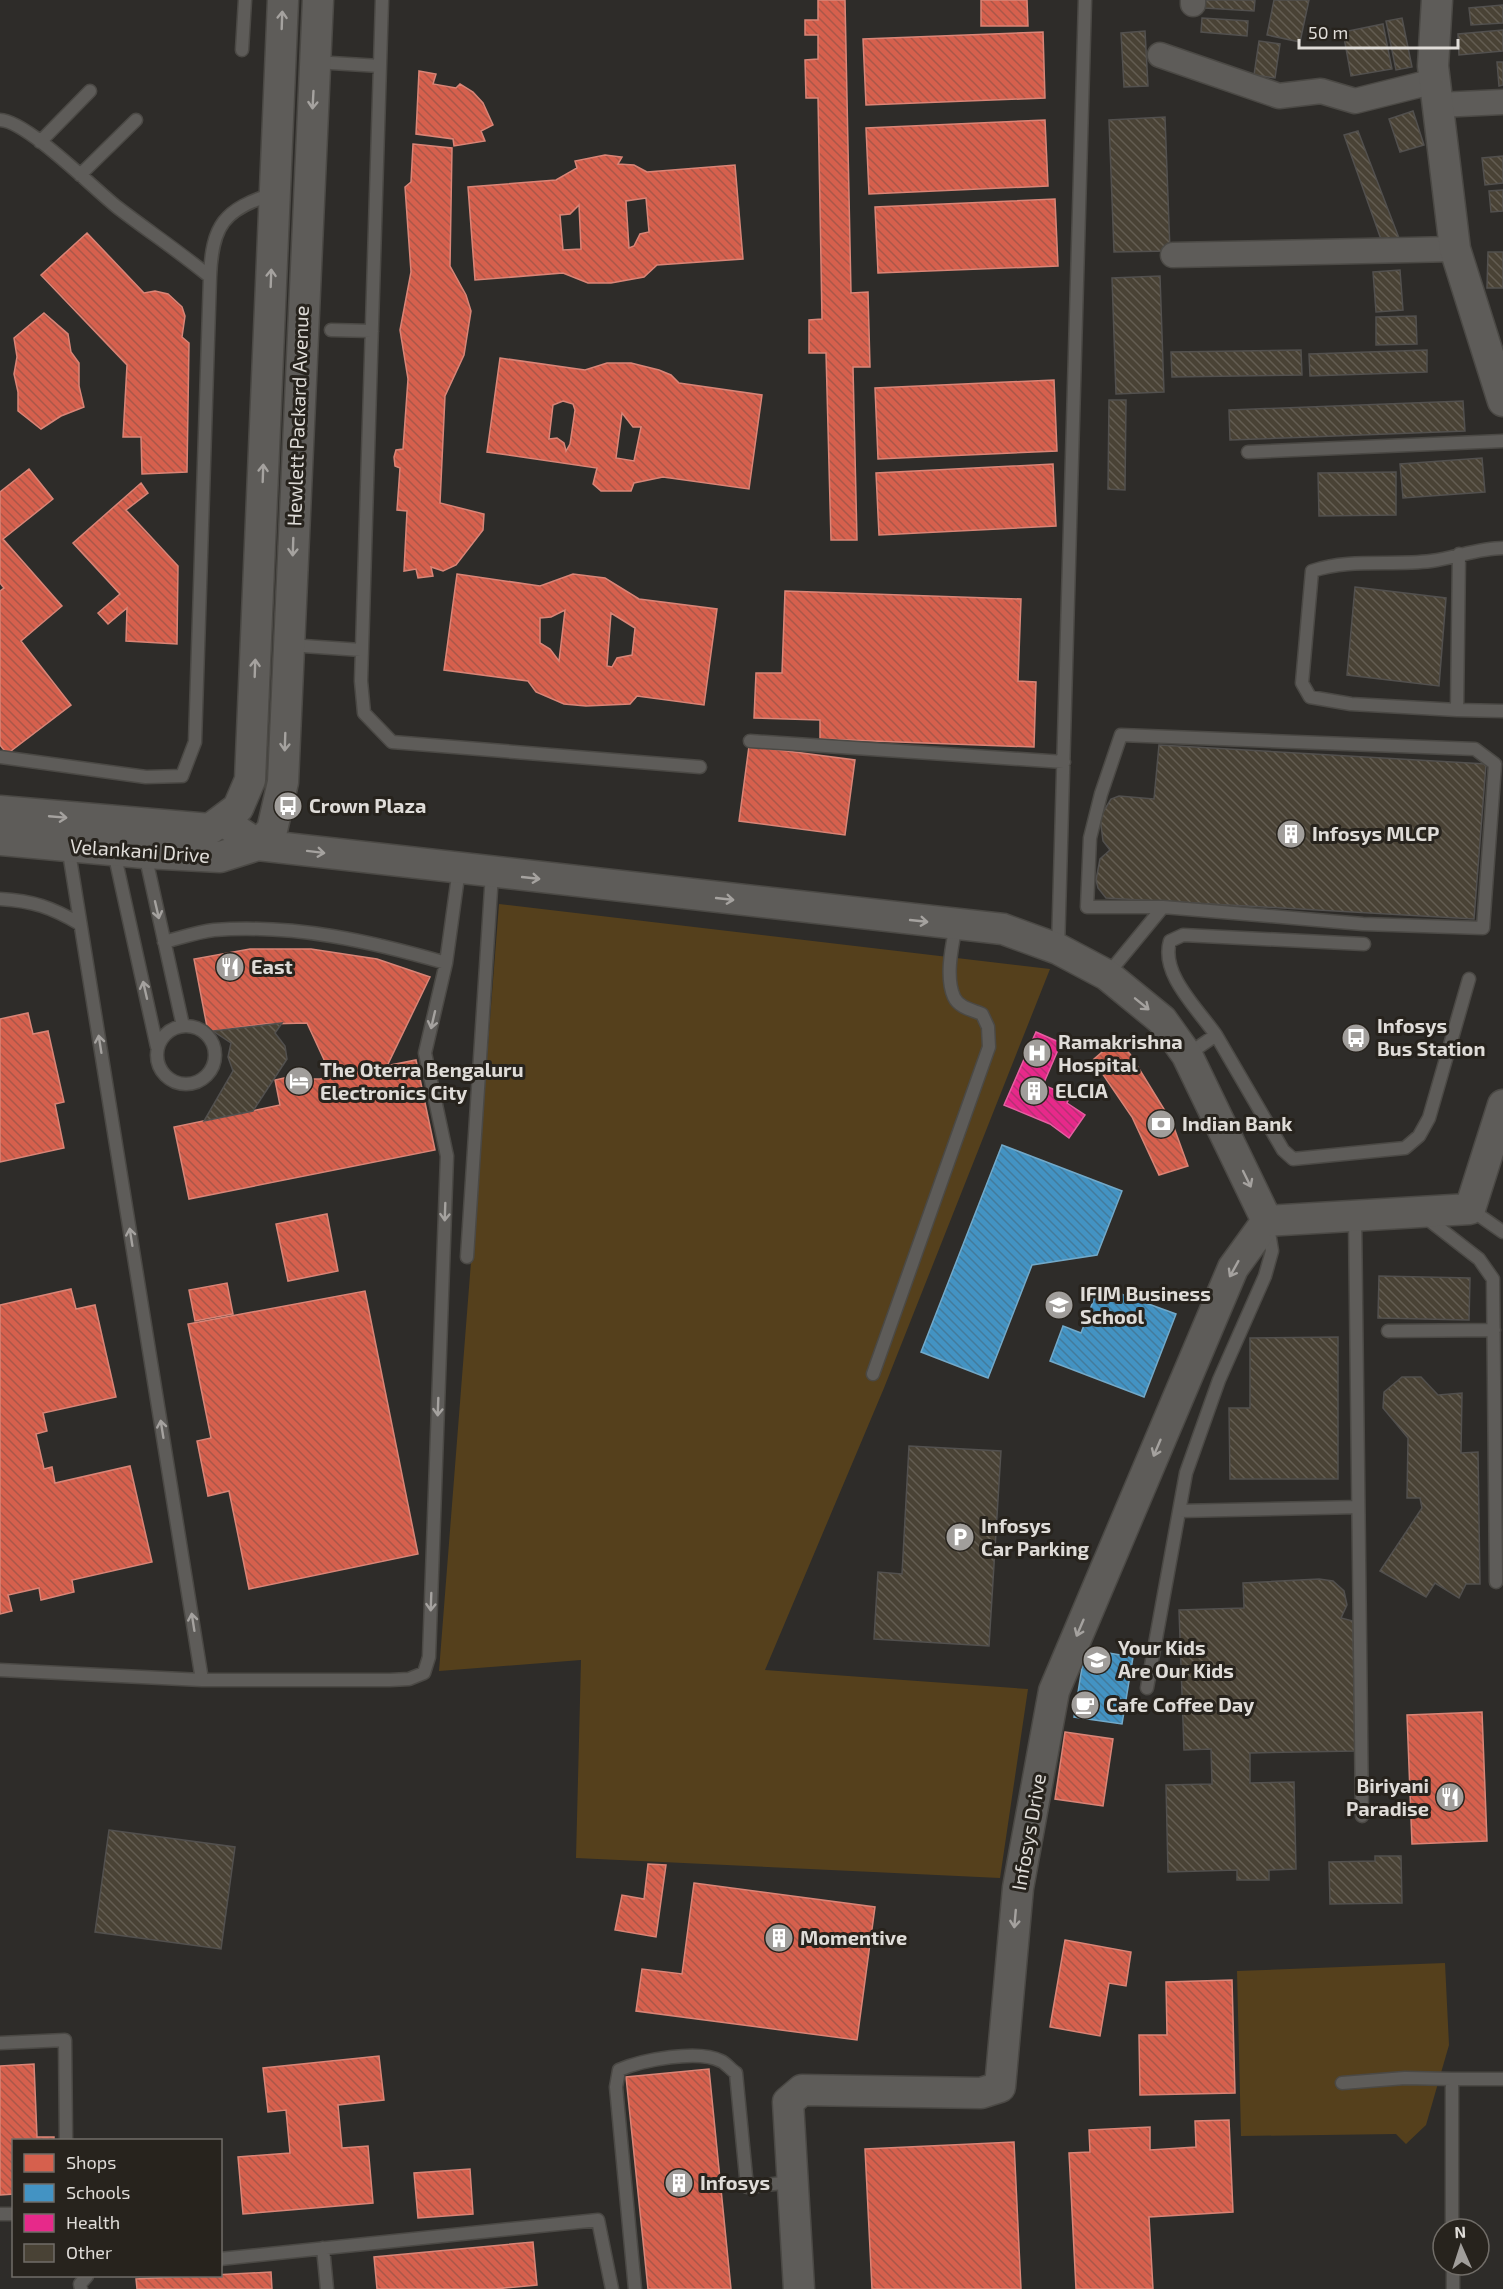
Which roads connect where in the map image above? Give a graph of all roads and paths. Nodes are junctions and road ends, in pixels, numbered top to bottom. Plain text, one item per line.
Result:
1 (244, 0) edge
2 (283, 0) edge
3 (318, 0) edge
4 (382, 0) edge
5 (1085, 0) edge
6 (1437, 0) edge
7 (242, 50) dead end
8 (1160, 55) dead end
9 (315, 62) junction
10 (380, 66) junction
11 (90, 91) dead end
12 (1437, 93) junction
13 (1503, 102) edge
14 (0, 120) edge
15 (136, 120) dead end
16 (40, 142) junction
17 (80, 175) junction
18 (275, 194) junction
19 (1455, 249) junction
20 (1173, 255) dead end
21 (210, 277) junction
22 (331, 330) dead end
23 (372, 331) junction
24 (1503, 400) edge
25 (1503, 441) edge
26 (1248, 452) dead end
27 (1503, 548) edge
28 (1459, 554) junction
29 (289, 645) junction
30 (361, 650) junction
31 (1456, 710) junction
32 (1503, 711) edge
33 (750, 741) dead end
34 (0, 757) edge
35 (1064, 762) junction
36 (700, 766) dead end
37 (0, 811) edge
38 (230, 814) junction
39 (265, 838) junction
40 (0, 840) edge
41 (68, 846) junction
42 (114, 850) junction
43 (144, 853) junction
44 (459, 869) junction
45 (492, 874) junction
46 (0, 899) edge
47 (1163, 907) junction
48 (80, 924) junction
49 (956, 925) junction
50 (164, 942) junction
51 (1364, 944) dead end
52 (1058, 948) junction
53 (446, 963) junction
54 (1107, 975) junction
55 (1468, 979) dead end
56 (183, 1026) junction
57 (1216, 1035) junction
58 (157, 1047) junction
59 (1187, 1055) junction
60 (1503, 1105) edge
61 (1470, 1209) junction
62 (1419, 1212) junction
63 (1355, 1216) junction
64 (1268, 1221) junction
65 (1503, 1232) edge
66 (467, 1257) dead end
67 (1494, 1330) junction
68 (1388, 1331) dead end
69 (873, 1374) dead end
70 (1358, 1507) junction
71 (1179, 1511) junction
72 (1496, 1582) dead end
73 (0, 1670) edge
74 (202, 1680) junction
75 (1147, 1688) dead end
76 (1362, 1816) dead end
77 (0, 2043) edge
78 (1452, 2079) junction
79 (1503, 2079) edge
80 (1342, 2083) dead end
81 (66, 2139) edge
82 (792, 2182) junction
83 (1452, 2217) edge
84 (323, 2248) junction
85 (222, 2259) edge
86 (327, 2289) edge
87 (612, 2289) edge
88 (635, 2289) edge
89 (798, 2289) edge

1 - 7 lane
18 -> 2 street, Hewlett Packard Avenue
3 - 9 street, Hewlett Packard Avenue
4 - 10 lane
5 - 35 lane
6 - 12 street
8 - 12 street
9 - 10 lane
9 -> 29 street, Hewlett Packard Avenue
10 - 23 lane
11 - 16 lane
12 - 13 street
12 - 19 street
14 - 16 lane
15 - 17 lane
16 - 17 lane
17 - 21 lane
18 - 21 lane
38 -> 18 street, Hewlett Packard Avenue
19 - 20 street
19 - 24 street
21 - 34 lane
22 - 23 lane
23 - 30 lane
25 - 26 lane
27 - 28 lane
28 - 31 lane
28 - 31 lane
29 - 30 lane
29 -> 39 street, Hewlett Packard Avenue
30 - 36 lane
31 - 32 lane
33 - 35 lane
35 - 52 lane
37 -> 38 street, Velankani Drive
38 - 39 street
39 - 43 street, Velankani Drive
39 -> 44 street
40 - 41 street, Velankani Drive
41 - 42 street, Velankani Drive
41 - 48 lane
42 - 43 street, Velankani Drive
58 -> 42 lane
43 -> 50 lane
44 - 45 street
44 - 53 lane
45 -> 49 street
45 - 66 lane
46 - 48 lane
47 - 47 lane
47 - 54 lane
74 -> 48 lane
49 - 52 street
49 - 69 lane
50 - 53 lane
50 - 56 lane
51 - 57 lane
52 - 54 street
53 -> 74 lane
54 -> 59 street
55 - 57 lane
56 - 58 lane
56 - 58 lane
57 - 59 lane
59 -> 64 street
60 - 61 street
61 - 62 street
61 - 65 lane
62 - 63 street
62 - 67 lane
63 - 64 street
63 - 70 lane
64 - 71 lane
64 -> 82 street, Infosys Drive
67 - 68 lane
67 - 72 lane
70 - 71 lane
70 - 76 lane
71 - 75 lane
73 - 74 lane
77 - 81 lane
78 - 79 lane
78 - 80 lane
78 - 83 lane
82 - 88 lane
82 - 89 street, Infosys Drive
84 - 85 lane
84 - 86 lane
84 - 87 lane

